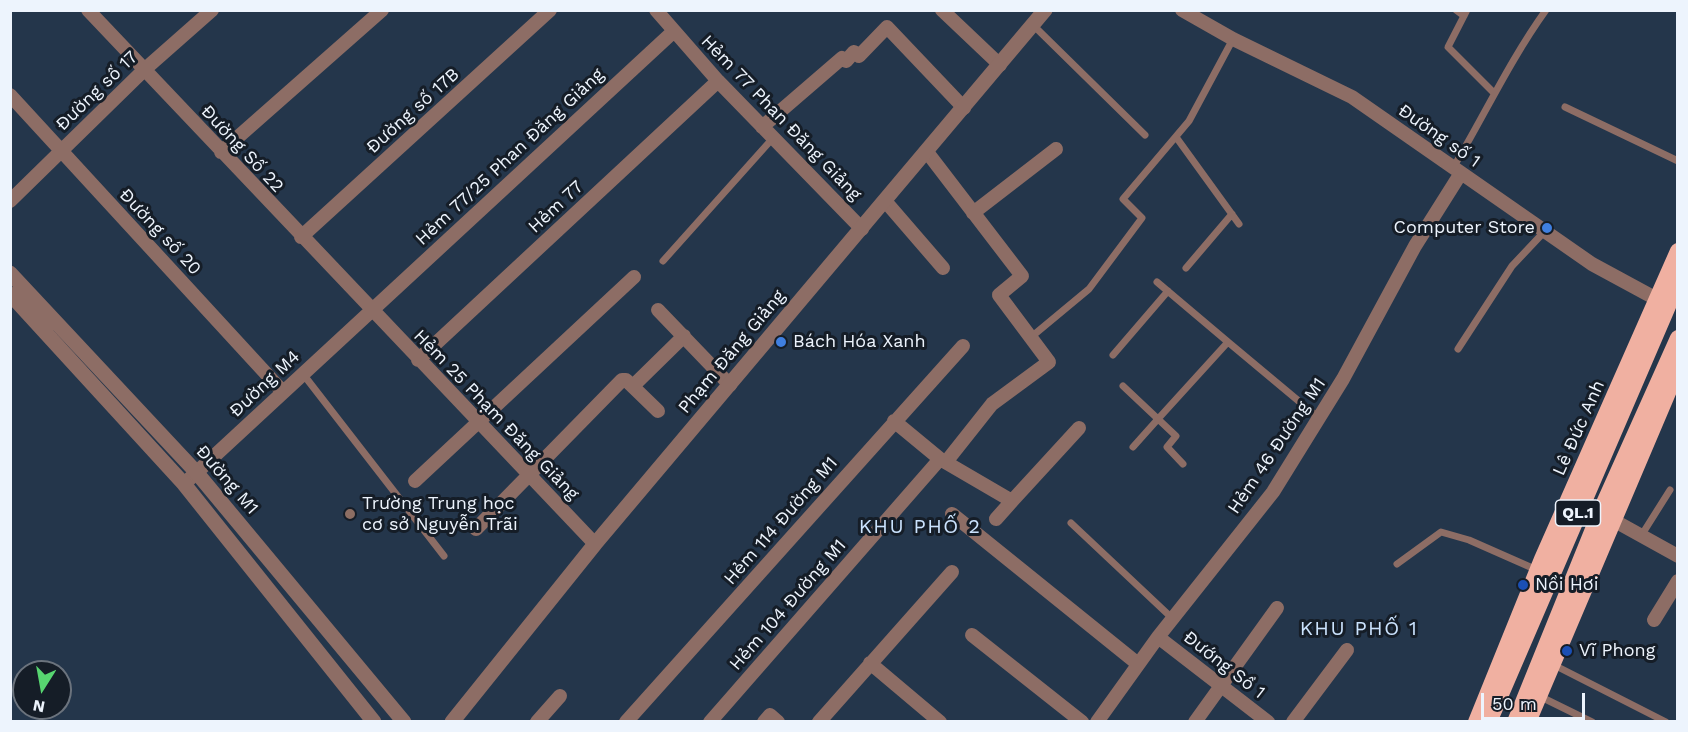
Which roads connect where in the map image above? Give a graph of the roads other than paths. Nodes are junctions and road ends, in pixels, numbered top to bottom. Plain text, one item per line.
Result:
1 (88, 10) edge
2 (212, 10) edge
3 (382, 10) edge
4 (550, 10) edge
5 (657, 10) edge
6 (942, 10) edge
7 (1045, 10) edge
8 (1182, 10) edge
9 (1455, 10) edge
10 (1546, 10) edge
11 (1466, 13) edge
12 (1033, 25) junction
13 (674, 30) junction
14 (1233, 39) junction
15 (1000, 65) junction
16 (144, 70) junction
17 (718, 81) junction
18 (1494, 93) junction
19 (10, 95) edge
20 (1565, 107) dead end
21 (964, 108) junction
22 (762, 127) junction
23 (1145, 135) dead end
24 (1176, 137) junction
25 (773, 138) junction
26 (1056, 149) dead end
27 (61, 152) junction
28 (221, 152) junction
29 (927, 152) junction
30 (1677, 161) edge
31 (1457, 170) junction
32 (10, 201) edge
33 (886, 202) junction
34 (973, 213) junction
35 (1232, 214) junction
36 (1239, 224) dead end
37 (862, 229) junction
38 (1545, 231) junction
39 (301, 237) junction
40 (1677, 250) edge
41 (663, 261) dead end
42 (943, 268) dead end
43 (1186, 268) dead end
44 (10, 273) edge
45 (634, 277) dead end
46 (1157, 282) dead end
47 (1677, 283) edge
48 (1168, 291) junction
49 (10, 294) edge
50 (1663, 302) junction
51 (658, 310) dead end
52 (371, 311) junction
53 (684, 336) junction
54 (1030, 338) junction
55 (1677, 338) edge
56 (1228, 342) junction
57 (963, 346) dead end
58 (1458, 349) dead end
59 (1113, 355) dead end
60 (418, 360) junction
61 (1674, 366) edge
62 (303, 374) junction
63 (730, 385) junction
64 (633, 386) junction
65 (1123, 386) dead end
66 (283, 392) junction
67 (658, 411) dead end
68 (1158, 418) junction
69 (1320, 418) junction
70 (894, 421) junction
71 (479, 424) junction
72 (1079, 428) dead end
73 (1133, 447) dead end
74 (943, 461) junction
75 (1183, 464) dead end
76 (197, 473) junction
77 (528, 476) junction
78 (415, 481) dead end
79 (184, 484) junction
80 (1670, 490) dead end
81 (1012, 501) junction
82 (952, 514) dead end
83 (996, 519) dead end
84 (1613, 520) junction
85 (1071, 523) dead end
86 (476, 529) dead end
87 (1641, 536) junction
88 (595, 544) junction
89 (444, 556) dead end
90 (1677, 556) edge
91 (1397, 564) dead end
92 (1538, 570) junction
93 (952, 572) dead end
94 (1677, 581) edge
95 (1277, 608) dead end
96 (1173, 619) junction
97 (1654, 620) dead end
98 (972, 634) dead end
99 (1158, 637) junction
100 (1347, 650) dead end
101 (870, 663) junction
102 (1138, 664) junction
103 (1552, 664) junction
104 (1221, 685) junction
105 (560, 696) dead end
106 (1539, 696) junction
107 (374, 722) edge
108 (404, 722) edge
109 (452, 722) edge
110 (537, 722) edge
111 (626, 722) edge
112 (710, 722) edge
113 (764, 722) edge
114 (778, 722) edge
115 (819, 722) edge
116 (940, 722) edge
117 (1082, 722) edge
118 (1097, 722) edge
119 (1195, 722) edge
120 (1268, 722) edge
121 (1293, 722) edge
122 (1476, 722) edge
123 (1489, 722) edge
124 (1515, 722) edge
125 (1528, 722) edge
126 (1592, 722) edge
127 (1666, 722) edge

1 - 16 street, Đường Số 22
2 - 16 street, Đường số 17
3 - 28 street
4 - 39 street, Đường số 17B
5 - 13 street, Hẻm 77 Phan Đăng Giảng
6 - 15 street
7 - 12 street, Phạm Đăng Giảng
8 - 14 street, Đường số 1
9 - 11 lane
10 - 18 lane
11 - 18 lane
12 - 15 street, Phạm Đăng Giảng
12 - 23 lane
13 - 17 street, Hẻm 77 Phan Đăng Giảng
13 - 52 street, Hẻm 77/25 Phan Đăng Giảng
14 - 24 lane
14 - 31 street, Đường số 1
15 - 21 street, Phạm Đăng Giảng
16 - 27 street, Đường số 17
16 - 28 street, Đường Số 22
17 - 22 street, Hẻm 77 Phan Đăng Giảng
17 - 60 street, Hẻm 77
18 - 31 lane
19 - 27 street, Đường số 20
20 - 30 lane
21 - 22 street
21 - 29 street, Phạm Đăng Giảng
22 - 25 street, Hẻm 77 Phan Đăng Giảng
24 - 35 lane
24 - 54 lane
25 - 37 street, Hẻm 77 Phan Đăng Giảng
25 - 41 lane
26 - 34 street
27 - 32 street, Đường số 17
27 - 66 street, Đường số 20
28 - 39 street, Đường Số 22
29 - 33 street, Phạm Đăng Giảng
29 - 34 street
31 - 38 street, Đường số 1
31 - 69 street, Hẻm 46 Đường M1
33 - 37 street, Phạm Đăng Giảng
33 - 42 street
34 - 54 street
35 - 36 lane
35 - 43 lane
37 - 63 street, Phạm Đăng Giảng
38 - 50 street, Đường số 1
38 - 58 lane
39 - 52 street, Đường Số 22
40 - 50 highway, Lê Đức Anh / QL.1
44 - 76 street, Đường M1
45 - 71 street
46 - 48 lane
47 - 50 highway, Lê Đức Anh / QL.1
48 - 56 lane
48 - 59 lane
49 - 79 street, Đường M1
50 - 92 highway, Lê Đức Anh / QL.1
50 - 123 highway, Lê Đức Anh / QL.1
51 - 53 street
52 - 60 street, Hẻm 25 Phạm Đăng Giảng
52 - 62 street, Đường M4
53 - 63 street
53 - 64 street
54 - 74 street, Hẻm 104 Đường M1
55 - 61 highway, QL.1
56 - 68 lane
56 - 69 lane
57 - 70 street, Hẻm 114 Đường M1
60 - 71 street, Hẻm 25 Phạm Đăng Giảng
61 - 84 highway, QL.1
61 - 124 highway, QL.1
62 - 66 street, Đường M4
62 - 89 lane
63 - 88 street, Phạm Đăng Giảng
64 - 67 street
64 - 77 street
65 - 68 lane
66 - 76 street, Đường M4
68 - 73 lane
68 - 75 lane
69 - 96 street, Hẻm 46 Đường M1
70 - 74 street
70 - 111 street, Hẻm 114 Đường M1
71 - 77 street, Hẻm 25 Phạm Đăng Giảng
71 - 78 street
72 - 81 street
74 - 81 street
74 - 112 street, Hẻm 104 Đường M1
76 - 79 street, Đường M4
76 - 108 street, Đường M1
77 - 86 street
77 - 88 street, Hẻm 25 Phạm Đăng Giảng
79 - 107 street, Đường M1
80 - 87 lane
81 - 83 street
82 - 102 street
84 - 87 street
84 - 103 highway, QL.1
85 - 96 lane
87 - 90 street
88 - 109 street, Phạm Đăng Giảng
91 - 92 lane
92 - 122 highway, Lê Đức Anh / QL.1
93 - 101 street
94 - 97 street
95 - 104 street
96 - 99 street, Hẻm 46 Đường M1
98 - 117 street
99 - 102 street, Hẻm 46 Đường M1
99 - 104 street, Đướng Sồ 1
100 - 121 street
101 - 115 street
101 - 116 street
102 - 118 street, Hẻm 46 Đường M1
103 - 106 highway, QL.1
103 - 127 lane
104 - 119 street
104 - 120 street, Đướng Sồ 1
105 - 110 street
106 - 125 highway, QL.1
106 - 126 lane
113 - 114 street

